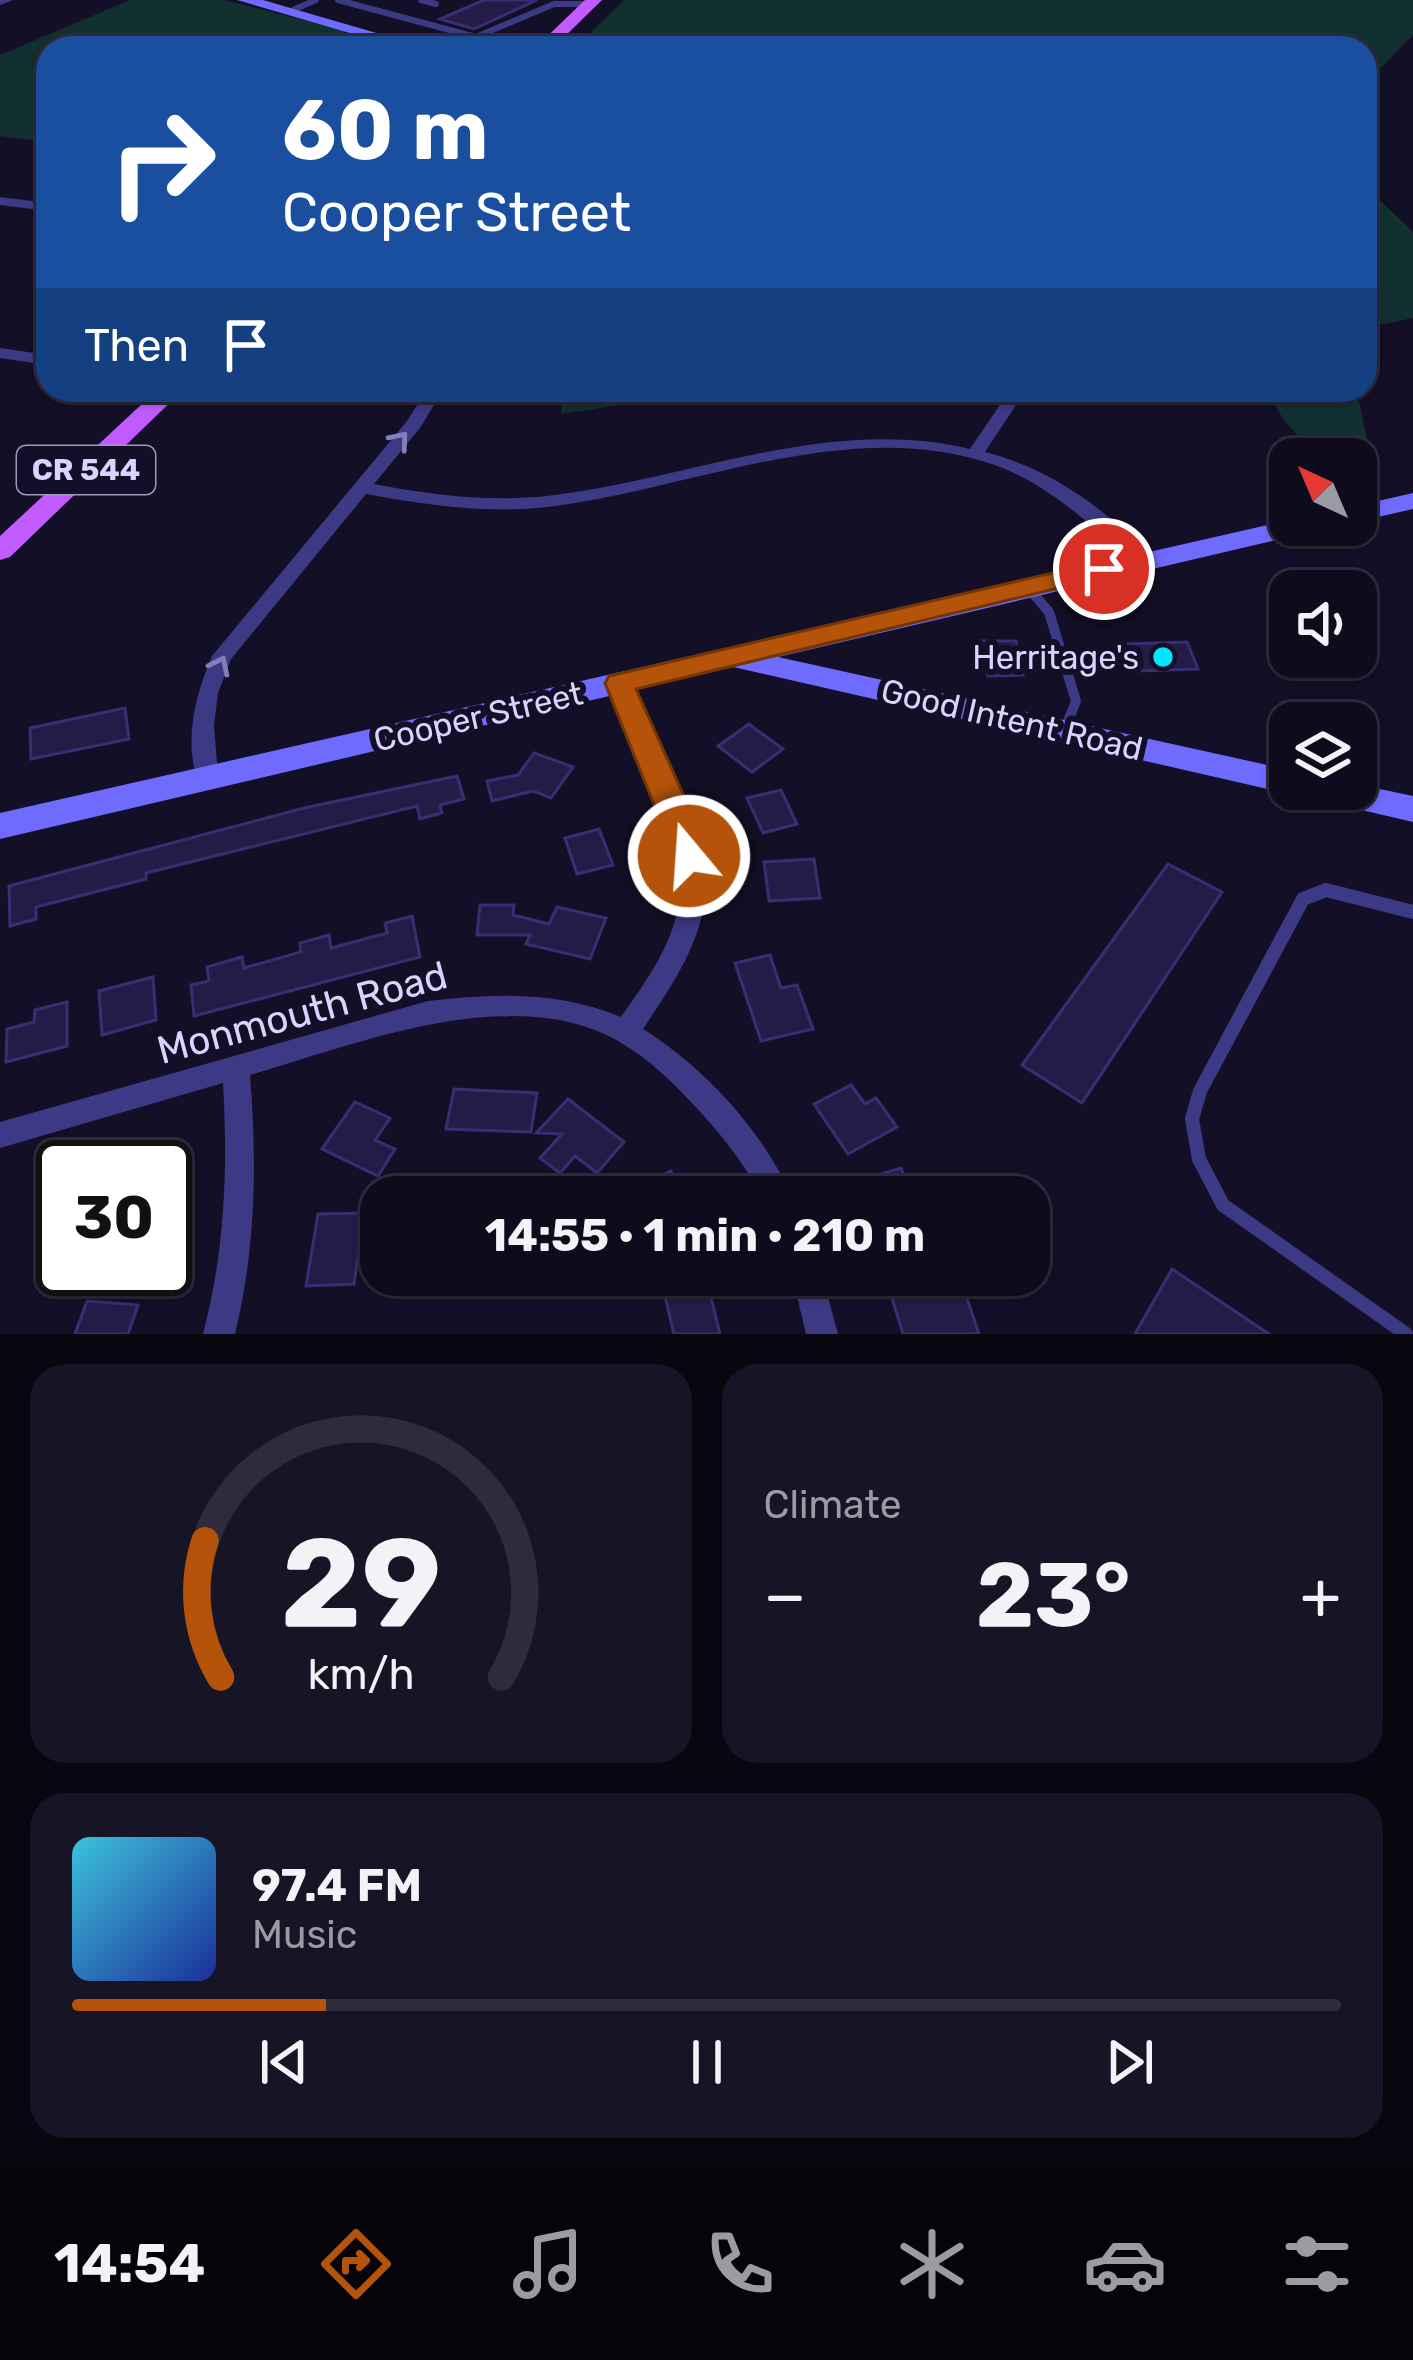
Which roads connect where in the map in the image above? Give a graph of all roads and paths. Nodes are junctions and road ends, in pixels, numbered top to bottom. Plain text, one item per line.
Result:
1 (245, 0) edge
2 (316, 0) edge
3 (338, 0) edge
4 (421, 0) edge
5 (592, 2) edge
6 (436, 4) dead end
7 (293, 10) junction
8 (380, 36) edge
9 (472, 36) edge
10 (478, 36) edge
11 (556, 36) edge
12 (0, 202) edge
13 (36, 206) edge
14 (0, 353) edge
15 (36, 358) edge
16 (158, 402) edge
17 (428, 402) edge
18 (1010, 402) edge
19 (976, 451) junction
20 (360, 487) junction
21 (1413, 501) edge
22 (1377, 509) edge
23 (1269, 533) edge
24 (0, 551) edge
25 (1142, 560) junction
26 (1028, 587) junction
27 (734, 657) junction
28 (619, 683) junction
29 (1064, 731) junction
30 (1269, 777) edge
31 (207, 778) junction
32 (1377, 801) edge
33 (1413, 809) edge
34 (0, 826) edge
35 (1413, 912) edge
36 (626, 1032) junction
37 (236, 1070) junction
38 (0, 1135) edge
39 (764, 1176) edge
40 (812, 1296) edge
41 (219, 1334) edge
42 (822, 1334) edge
43 (1406, 1334) edge

1 - 7 main road
2 - 7 lane
3 - 9 lane
4 - 6 lane
5 - 10 lane
5 - 11 main road
7 - 8 main road
12 - 13 street
14 - 15 street
16 - 24 main road, CR 544
20 -> 17 street
18 - 19 street
19 - 20 street
19 - 25 street
31 -> 20 street
21 - 22 main road
23 - 25 main road, Cooper Street
25 - 26 main road, Cooper Street
26 - 27 main road, Cooper Street
26 - 29 lane
27 - 28 main road, Cooper Street
27 - 29 main road, Good Intent Road
28 - 31 main road, Cooper Street
28 - 36 street
29 - 30 main road, Good Intent Road
31 - 34 main road, Cooper Street
32 - 33 main road
35 - 43 lane
36 - 37 street, Monmouth Road
36 - 39 street
37 - 38 street, Monmouth Road
37 - 41 street
40 - 42 street

